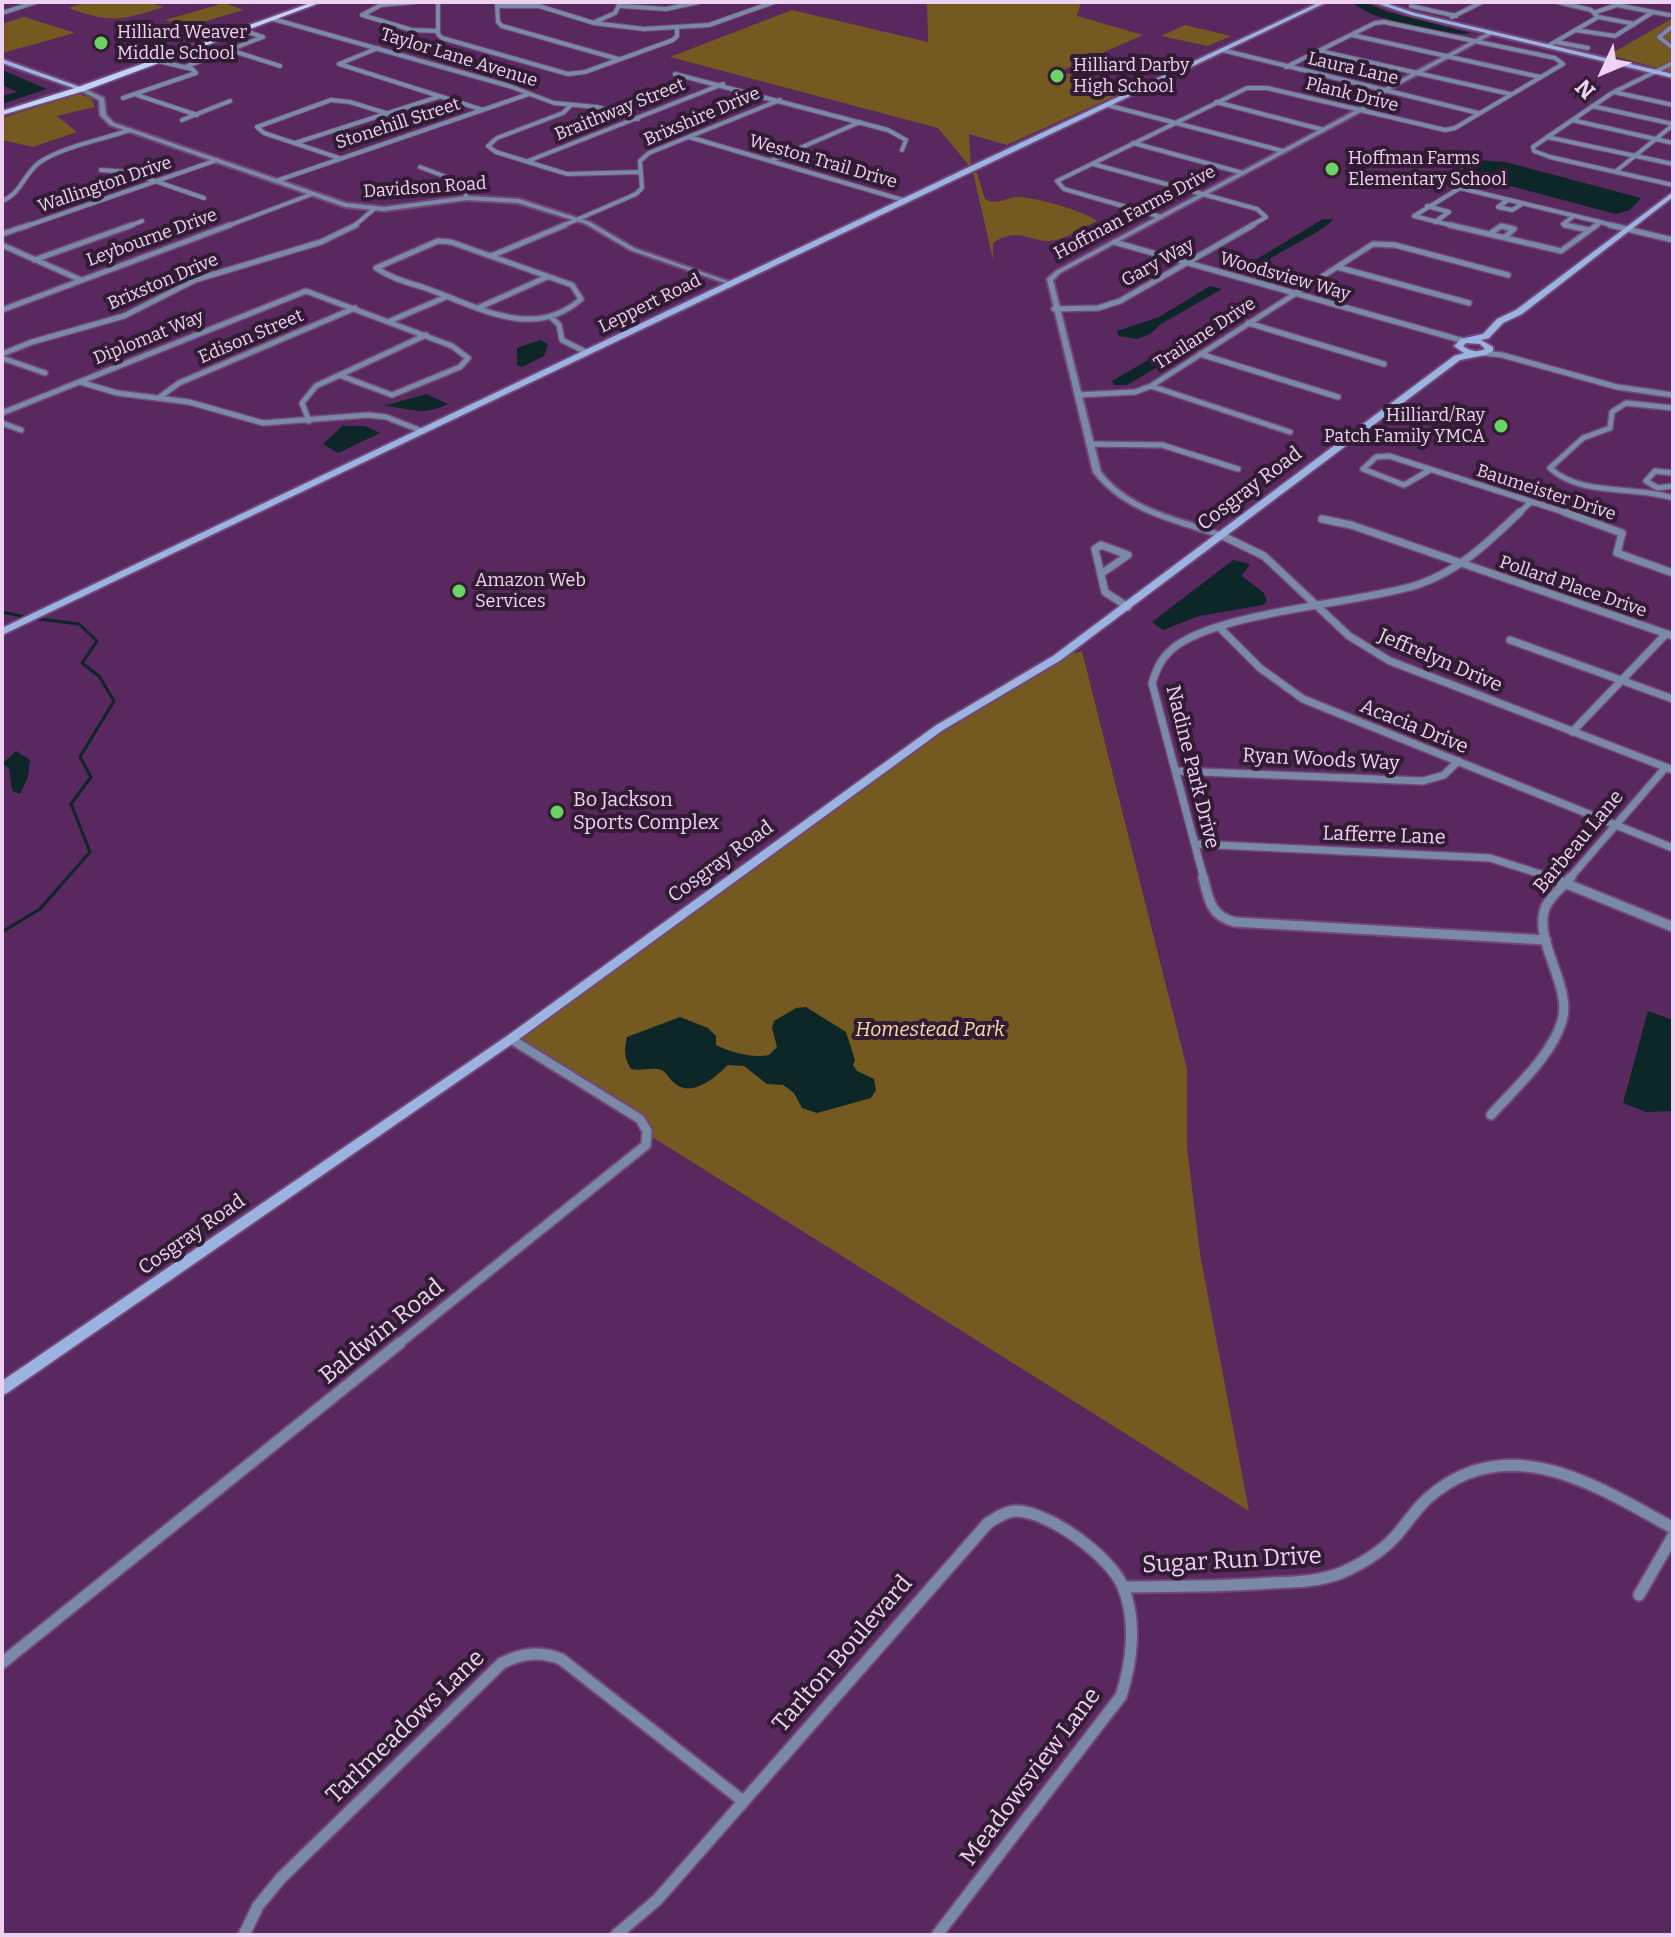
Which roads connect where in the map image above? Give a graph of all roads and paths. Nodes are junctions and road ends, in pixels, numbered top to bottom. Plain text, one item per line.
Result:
1 (36, 2) edge
2 (315, 2) edge
3 (414, 2) edge
4 (438, 2) edge
5 (699, 2) edge
6 (774, 2) edge
7 (1324, 2) edge
8 (1378, 2) edge
9 (1419, 2) edge
10 (1468, 2) edge
11 (1558, 2) edge
12 (1480, 3) edge
13 (497, 4) edge
14 (560, 4) edge
15 (620, 4) edge
16 (1315, 4) edge
17 (1567, 4) edge
18 (548, 8) junction
19 (1653, 12) junction
20 (2, 13) edge
21 (1597, 14) junction
22 (1669, 15) dead end
23 (1456, 16) junction
24 (273, 19) junction
25 (1446, 21) junction
26 (594, 23) junction
27 (1635, 24) junction
28 (1673, 26) edge
29 (677, 28) junction
30 (242, 30) junction
31 (1575, 30) junction
32 (438, 31) junction
33 (1493, 32) junction
34 (1352, 35) junction
35 (1476, 41) junction
36 (1556, 42) junction
37 (1548, 46) junction
38 (378, 48) junction
39 (1588, 48) dead end
40 (1673, 48) edge
41 (230, 50) junction
42 (1222, 50) junction
43 (1320, 51) junction
44 (1447, 56) junction
45 (619, 60) junction
46 (2, 61) edge
47 (158, 61) junction
48 (1673, 63) edge
49 (280, 66) dead end
50 (185, 67) junction
51 (1286, 67) junction
52 (1658, 72) junction
53 (1417, 73) junction
54 (675, 74) dead end
55 (1673, 76) edge
56 (1540, 77) junction
57 (723, 84) junction
58 (81, 89) junction
59 (1385, 90) junction
60 (1613, 92) junction
61 (135, 94) junction
62 (529, 94) junction
63 (1511, 95) junction
64 (439, 96) junction
65 (123, 98) dead end
66 (780, 100) junction
67 (230, 101) dead end
68 (1215, 102) junction
69 (571, 105) junction
70 (1107, 105) junction
71 (1673, 105) edge
72 (1592, 106) junction
73 (484, 110) junction
74 (1359, 111) junction
75 (2, 113) edge
76 (1479, 113) junction
77 (389, 114) junction
78 (197, 115) junction
79 (638, 119) junction
80 (182, 120) dead end
81 (1572, 120) junction
82 (860, 122) junction
83 (1174, 123) junction
84 (1673, 125) edge
85 (130, 130) junction
86 (1324, 130) junction
87 (689, 137) junction
88 (1547, 137) junction
89 (1656, 139) junction
90 (294, 143) junction
91 (1133, 143) junction
92 (1673, 143) edge
93 (902, 150) dead end
94 (1283, 151) junction
95 (1634, 155) junction
96 (340, 158) junction
97 (217, 160) junction
98 (770, 161) junction
99 (527, 162) junction
100 (1092, 163) junction
101 (1673, 164) edge
102 (420, 167) dead end
103 (101, 170) dead end
104 (640, 172) junction
105 (1615, 172) junction
106 (1243, 173) junction
107 (157, 181) junction
108 (276, 181) junction
109 (1673, 185) edge
110 (312, 194) junction
111 (1203, 194) junction
112 (1673, 194) edge
113 (204, 198) dead end
114 (467, 198) junction
115 (903, 200) junction
116 (1508, 200) junction
117 (2, 201) edge
118 (1523, 203) junction
119 (1427, 206) junction
120 (374, 209) junction
121 (1574, 216) junction
122 (1161, 217) junction
123 (578, 220) junction
124 (142, 221) dead end
125 (1435, 222) junction
126 (1600, 222) junction
127 (1629, 229) junction
128 (1589, 230) junction
129 (1491, 233) junction
130 (2, 234) edge
131 (1505, 237) junction
132 (1673, 240) edge
133 (1114, 242) junction
134 (2, 245) edge
135 (490, 256) junction
136 (34, 260) junction
137 (1187, 263) junction
138 (1337, 267) junction
139 (1508, 275) dead end
140 (548, 277) junction
141 (81, 280) junction
142 (730, 283) junction
143 (1293, 294) junction
144 (447, 297) junction
145 (1469, 303) dead end
146 (356, 308) junction
147 (478, 308) junction
148 (1054, 309) junction
149 (2, 310) edge
150 (551, 317) junction
151 (1506, 320) junction
152 (390, 321) junction
153 (1248, 323) junction
154 (426, 335) junction
155 (1462, 347) junction
156 (1484, 350) junction
157 (586, 352) junction
158 (1200, 354) junction
159 (2, 356) edge
160 (1384, 364) dead end
161 (45, 373) dead end
162 (339, 375) junction
163 (80, 382) junction
164 (1151, 386) junction
165 (1077, 395) junction
166 (1673, 395) edge
167 (160, 397) junction
168 (1338, 397) dead end
169 (1673, 408) edge
170 (2, 413) edge
171 (309, 421) junction
172 (2, 423) edge
173 (21, 430) dead end
174 (422, 431) junction
175 (1290, 432) dead end
176 (1089, 444) junction
177 (1238, 469) dead end
178 (1430, 470) junction
179 (1673, 473) edge
180 (1673, 486) edge
181 (1653, 489) junction
182 (1673, 498) edge
183 (1531, 502) junction
184 (1322, 519) dead end
185 (1221, 535) junction
186 (1464, 564) junction
187 (1673, 573) edge
188 (1101, 574) junction
189 (1317, 606) junction
190 (1128, 607) junction
191 (1219, 627) junction
192 (2, 632) edge
193 (1669, 635) edge
194 (1510, 640) dead end
195 (1621, 680) junction
196 (1673, 699) edge
197 (1572, 732) junction
198 (1458, 761) junction
199 (1670, 768) edge
200 (1177, 771) junction
201 (1617, 826) junction
202 (1195, 844) junction
203 (1673, 848) edge
204 (1567, 883) junction
205 (1673, 927) edge
206 (1546, 940) junction
207 (511, 1039) junction
208 (1491, 1115) dead end
209 (2, 1389) edge
210 (1673, 1528) edge
211 (1673, 1536) edge
212 (1123, 1587) junction
213 (1639, 1595) dead end
214 (2, 1663) edge
215 (743, 1801) junction
216 (244, 1935) edge
217 (616, 1935) edge
218 (937, 1935) edge

1 - 20 street
2 - 24 main road
3 - 32 street
4 - 32 street
5 - 15 street
6 - 29 street
7 - 16 main road, Leppert Road
8 - 25 main road
9 - 23 street
10 - 12 street
11 - 17 street
12 - 23 street
13 - 18 street
13 - 45 street
14 - 18 street
15 - 26 street
16 - 42 main road, Leppert Road
17 - 21 street
18 - 26 street
19 - 21 street
19 - 22 street
19 - 27 street
21 - 27 street
21 - 31 street
23 - 25 street
24 - 30 main road
24 - 38 street, Taylor Lane Avenue
25 - 33 main road
26 - 29 street
27 - 31 street
28 - 40 street
29 - 45 street
30 - 41 street
30 - 47 main road
31 - 36 street
32 - 45 street
33 - 35 street, Hoffman Farms Drive
33 - 37 main road
34 - 35 street
34 - 43 street
34 - 44 street
35 - 44 street, Hoffman Farms Drive
35 - 56 street
36 - 37 street
36 - 39 street
37 - 52 main road
38 - 62 street, Taylor Lane Avenue
38 - 64 street
41 - 49 street
41 - 50 street
42 - 51 street, Laura Lane
42 - 70 main road, Leppert Road
43 - 51 street
43 - 53 street
44 - 53 street, Hoffman Farms Drive
44 - 56 street
46 - 58 main road, Davidson Road
47 - 50 street
47 - 58 main road
48 - 52 street
50 - 61 street
51 - 59 street, Laura Lane
52 - 55 main road
52 - 60 street
53 - 59 street, Hoffman Farms Drive
53 - 63 street
54 - 57 street
56 - 63 street
57 - 66 street
57 - 79 street, Braithway Street
58 - 75 main road
58 - 85 street, Davidson Road
59 - 74 street, Hoffman Farms Drive
59 - 76 street, Laura Lane
60 - 71 street
60 - 72 street
61 - 65 street
61 - 78 street
62 - 69 street, Taylor Lane Avenue
62 - 73 street, Stonehill Street
63 - 76 street
64 - 73 street
64 - 77 street
66 - 82 street
66 - 87 street, Brixshire Drive
67 - 78 street
68 - 74 street, Plank Drive
68 - 83 street
68 - 86 street
69 - 79 street, Taylor Lane Avenue
69 - 99 street
70 - 83 street
70 - 115 main road, Leppert Road
72 - 81 street
72 - 84 street
73 - 96 street, Stonehill Street
74 - 76 street, Plank Drive
74 - 86 street, Hoffman Farms Drive
77 - 90 street
77 - 90 street
78 - 80 street
79 - 99 street, Braithway Street
81 - 88 street
81 - 89 street
82 - 93 street
82 - 98 street
83 - 91 street
83 - 94 street
84 - 89 street
85 - 97 street, Davidson Road
85 - 117 street
86 - 94 street, Hoffman Farms Drive
87 - 98 street, Weston Trail Drive
87 - 104 street, Brixshire Drive
88 - 95 street
88 - 105 street
89 - 92 street
89 - 95 street
90 - 96 street
91 - 100 street
91 - 106 street
94 - 106 street, Hoffman Farms Drive
95 - 101 street
95 - 105 street
96 - 108 street, Stonehill Street
97 - 107 street, Wallington Drive
97 - 108 street, Davidson Road
98 - 115 street, Weston Trail Drive
99 - 104 street
100 - 111 street
100 - 122 street
102 - 114 street
103 - 107 street
104 - 123 street, Brixshire Drive
105 - 109 street
106 - 111 street, Hoffman Farms Drive
107 - 113 street
107 - 130 street, Wallington Drive
108 - 110 street, Davidson Road
110 - 120 street, Davidson Road
110 - 141 street, Leybourne Drive
111 - 122 street, Hoffman Farms Drive
111 - 137 street, Gary Way
112 - 127 main road, Cosgray Road
114 - 120 street, Davidson Road
114 - 123 street, Davidson Road
115 - 142 main road, Leppert Road
116 - 118 street
116 - 118 street
116 - 119 street
118 - 121 street
119 - 125 street
119 - 125 street
120 - 159 street, Brixston Drive
121 - 126 street
121 - 128 street
122 - 133 street, Hoffman Farms Drive
123 - 135 street, Brixshire Drive
123 - 142 street, Davidson Road
124 - 136 street
125 - 129 street
126 - 127 street
126 - 128 street
127 - 132 street
127 - 151 main road, Cosgray Road
128 - 131 street
129 - 131 street
129 - 131 street
133 - 137 street, Woodsview Way
133 - 148 street, Hoffman Farms Drive
134 - 136 street
135 - 140 street
135 - 144 street
136 - 141 street
137 - 143 street, Woodsview Way
137 - 148 street, Gary Way
138 - 139 street, Trailane Drive
138 - 143 street, Trailane Drive
138 - 145 street
140 - 147 street
140 - 150 street
141 - 149 street, Leybourne Drive
142 - 157 main road, Leppert Road
143 - 153 street, Trailane Drive
143 - 155 street, Woodsview Way
144 - 147 street
144 - 152 street
146 - 152 street
146 - 163 street, Diplomat Way
146 - 167 street, Edison Street
147 - 150 street
148 - 165 street, Hoffman Farms Drive
150 - 157 street
151 - 155 main road, Cosgray Road
151 - 156 main road, Cosgray Road
152 - 154 street
153 - 158 street, Trailane Drive
153 - 160 street
154 - 162 street
154 - 162 street
155 - 156 main road, Cosgray Road
155 - 156 main road
155 - 185 main road, Cosgray Road
156 - 166 street
157 - 174 main road, Leppert Road
158 - 164 street, Trailane Drive
158 - 168 street
159 - 161 street
162 - 171 street
163 - 167 street
163 - 170 street, Diplomat Way
164 - 165 street, Trailane Drive
164 - 175 street
165 - 176 street, Hoffman Farms Drive
167 - 171 street
169 - 181 street
171 - 174 street
172 - 173 street
174 - 192 main road, Leppert Road
176 - 177 street
176 - 185 street, Hoffman Farms Drive
178 - 178 street, Baumeister Drive
178 - 183 street, Baumeister Drive
179 - 181 street
180 - 181 street
181 - 182 street
183 - 186 street, Nadine Park Drive
183 - 187 street, Baumeister Drive
184 - 186 street, Pollard Place Drive
185 - 189 street, Jeffrelyn Drive
185 - 190 main road, Cosgray Road
186 - 189 street, Nadine Park Drive
186 - 193 street, Pollard Place Drive
188 - 188 street
188 - 190 street
189 - 191 street, Nadine Park Drive
189 - 197 street, Jeffrelyn Drive
190 - 207 main road, Cosgray Road
191 - 198 street, Acacia Drive
191 - 200 street, Nadine Park Drive
193 - 195 street
194 - 195 street
195 - 196 street
195 - 197 street
197 - 199 street, Jeffrelyn Drive
198 - 200 street, Ryan Woods Way
198 - 201 street, Acacia Drive
199 - 201 street, Barbeau Lane
200 - 202 street, Nadine Park Drive
201 - 203 street, Acacia Drive
201 - 204 street, Barbeau Lane
202 - 204 street, Lafferre Lane
202 - 206 street, Nadine Park Drive
204 - 205 street, Lafferre Lane
204 - 206 street, Barbeau Lane
206 - 208 street, Barbeau Lane
207 - 209 main road, Cosgray Road
207 - 214 street, Baldwin Road
210 - 212 street, Sugar Run Drive
211 - 213 street
212 - 215 street, Tarlton Boulevard
212 - 218 street, Meadowsview Lane
215 - 216 street, Tarlmeadows Lane
215 - 217 street, Tarlton Boulevard

